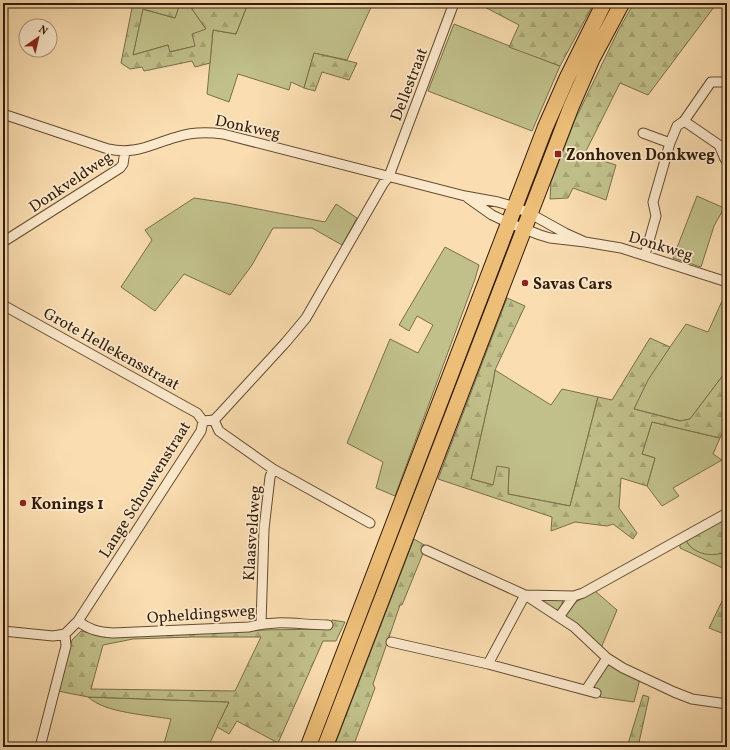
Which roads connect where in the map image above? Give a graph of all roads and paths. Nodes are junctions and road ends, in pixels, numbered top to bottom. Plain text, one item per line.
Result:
1 (454, 3) edge
2 (604, 3) edge
3 (622, 3) edge
4 (727, 82) edge
5 (3, 114) edge
6 (684, 121) junction
7 (642, 133) dead end
8 (670, 143) junction
9 (126, 151) junction
10 (727, 160) edge
11 (389, 176) junction
12 (465, 196) junction
13 (515, 207) junction
14 (529, 213) junction
15 (509, 223) junction
16 (524, 230) junction
17 (3, 242) edge
18 (585, 242) junction
19 (645, 255) junction
20 (727, 282) edge
21 (3, 305) edge
22 (214, 420) junction
23 (203, 421) junction
24 (273, 469) junction
25 (727, 513) edge
26 (370, 523) dead end
27 (426, 550) dead end
28 (525, 595) junction
29 (574, 596) junction
30 (559, 617) junction
31 (78, 621) junction
32 (261, 624) junction
33 (328, 625) dead end
34 (3, 631) edge
35 (65, 634) junction
36 (391, 642) dead end
37 (607, 658) junction
38 (488, 664) junction
39 (586, 690) junction
40 (596, 693) dead end
41 (727, 704) edge
42 (40, 747) edge
43 (308, 747) edge
44 (325, 747) edge

1 - 11 street, Dellestraat
2 - 13 highway
3 - 14 highway
4 - 6 street
5 - 9 street, Donkweg
6 - 8 street
6 - 10 street
7 - 8 street
8 - 19 street
9 - 11 street, Donkweg
9 - 17 street, Donkveldweg
11 - 12 street, Donkweg
11 - 22 street, Lange Schouwenstraat
12 - 13 street, Donkweg
12 - 15 street, Donkweg
13 - 14 street, Donkweg
13 - 15 highway
14 - 16 highway
14 - 18 street, Donkweg
15 - 16 street, Donkweg
15 - 43 highway
16 - 18 street, Donkweg
16 - 44 highway
18 - 19 street, Donkweg
19 - 20 street, Donkweg
21 - 23 street, Grote Hellekensstraat
22 - 23 street, Lange Schouwenstraat
22 - 24 street
23 - 31 street, Lange Schouwenstraat
24 - 26 street
24 - 32 street, Klaasveldweg
25 - 29 street
27 - 28 street
28 - 29 street
28 - 30 street
28 - 38 street
29 - 30 street
30 - 37 street
31 - 32 street, Opheldingsweg
31 - 35 street, Lange Schouwenstraat
32 - 33 street, Opheldingsweg
34 - 35 street
35 - 42 street
36 - 38 street
37 - 39 street
37 - 41 street
38 - 39 street
39 - 40 street

